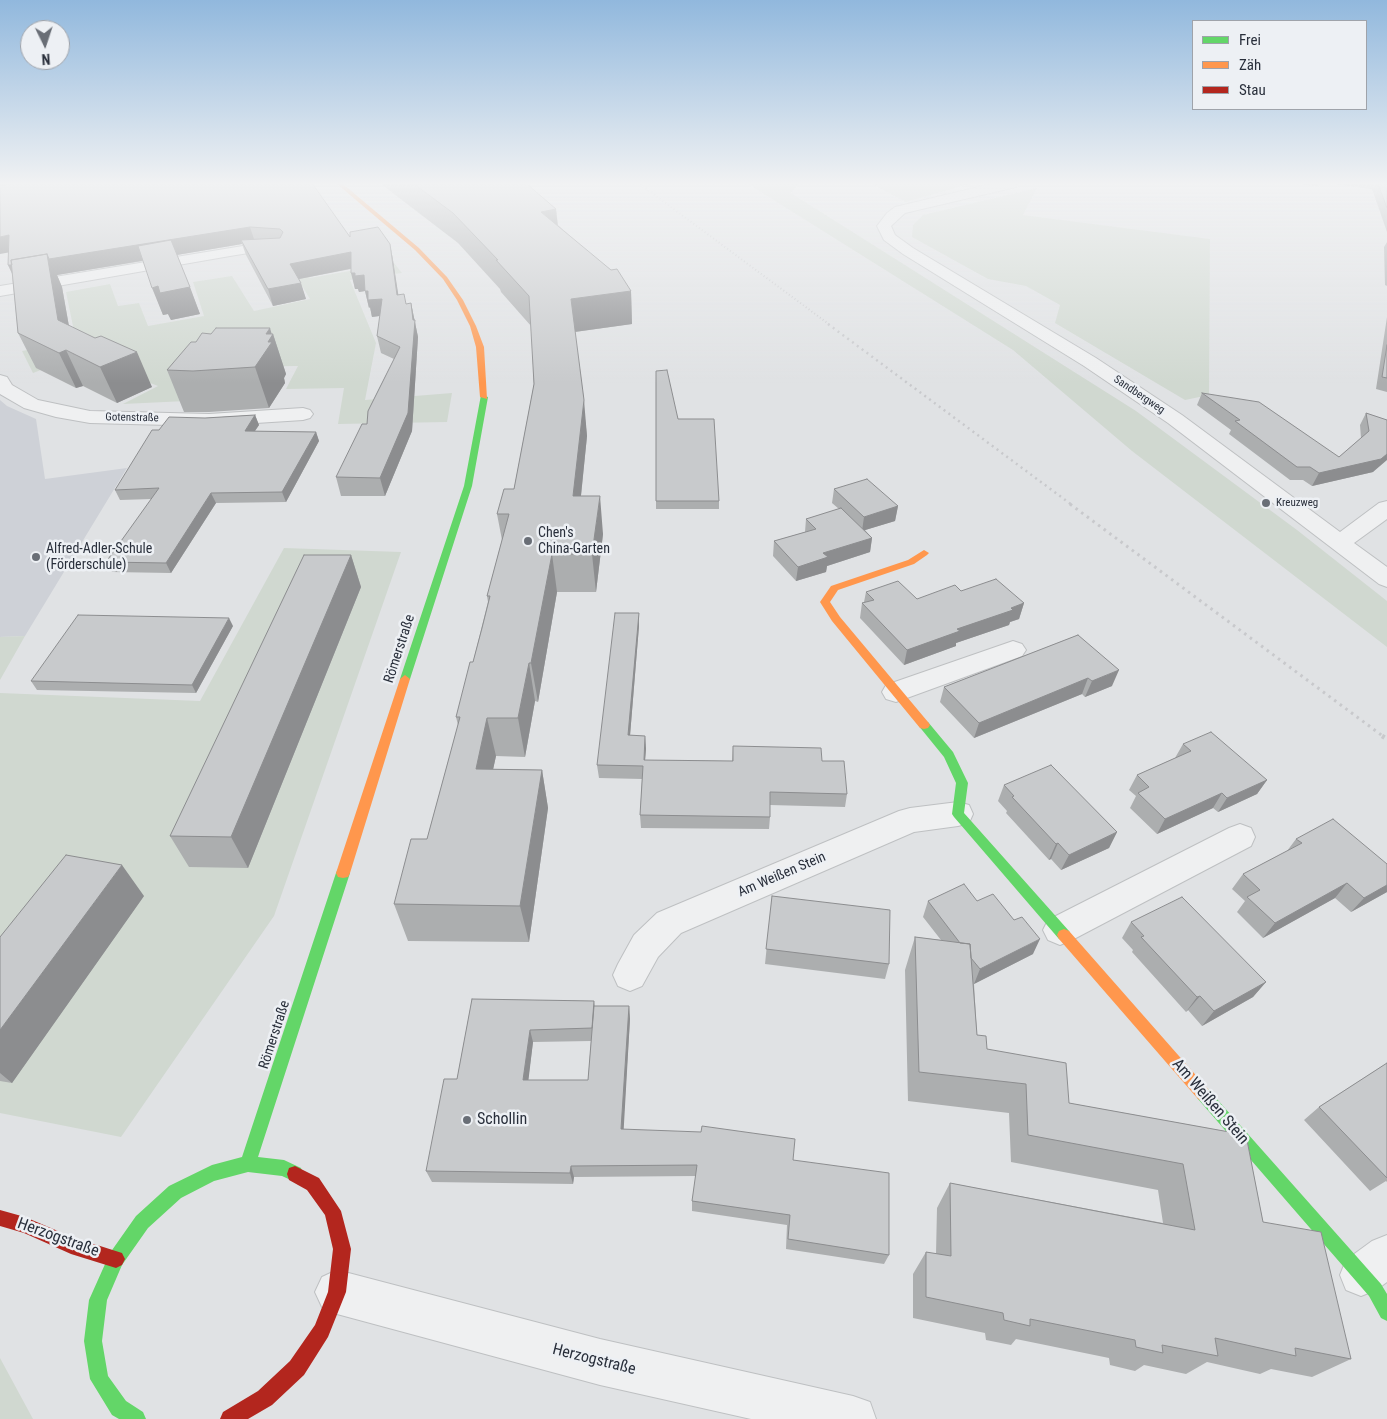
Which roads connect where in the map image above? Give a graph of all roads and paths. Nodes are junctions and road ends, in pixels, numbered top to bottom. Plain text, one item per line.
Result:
1 (234, 250) edge
2 (419, 250) edge
3 (907, 250) edge
4 (0, 291) edge
5 (0, 381) edge
6 (303, 414) dead end
7 (1387, 508) edge
8 (1340, 543) junction
9 (924, 553) dead end
10 (1387, 579) edge
11 (1013, 650) dead end
12 (896, 692) junction
13 (958, 814) junction
14 (1240, 837) dead end
15 (1060, 930) junction
16 (630, 975) dead end
17 (248, 1164) junction
18 (0, 1218) edge
19 (116, 1259) junction
20 (1374, 1265) edge
21 (337, 1292) junction
22 (1387, 1312) edge
23 (136, 1419) edge
24 (230, 1419) edge
25 (853, 1419) edge

1 - 4 street
2 - 17 main road, Römerstraße
3 - 8 street, Sandbergweg
5 - 6 street, Gotenstraße
7 - 8 street
8 - 10 street, Sandbergweg
9 - 12 main road
11 - 12 street
12 - 13 main road
13 - 15 main road, Am Weißen Stein
13 - 16 street, Am Weißen Stein
14 - 15 street
15 - 20 main road, Am Weißen Stein
17 - 19 main road
17 - 21 main road
18 - 19 main road, Herzogstraße
19 - 23 main road
20 - 22 main road, Am Weißen Stein
21 - 24 main road
21 - 25 street, Herzogstraße

